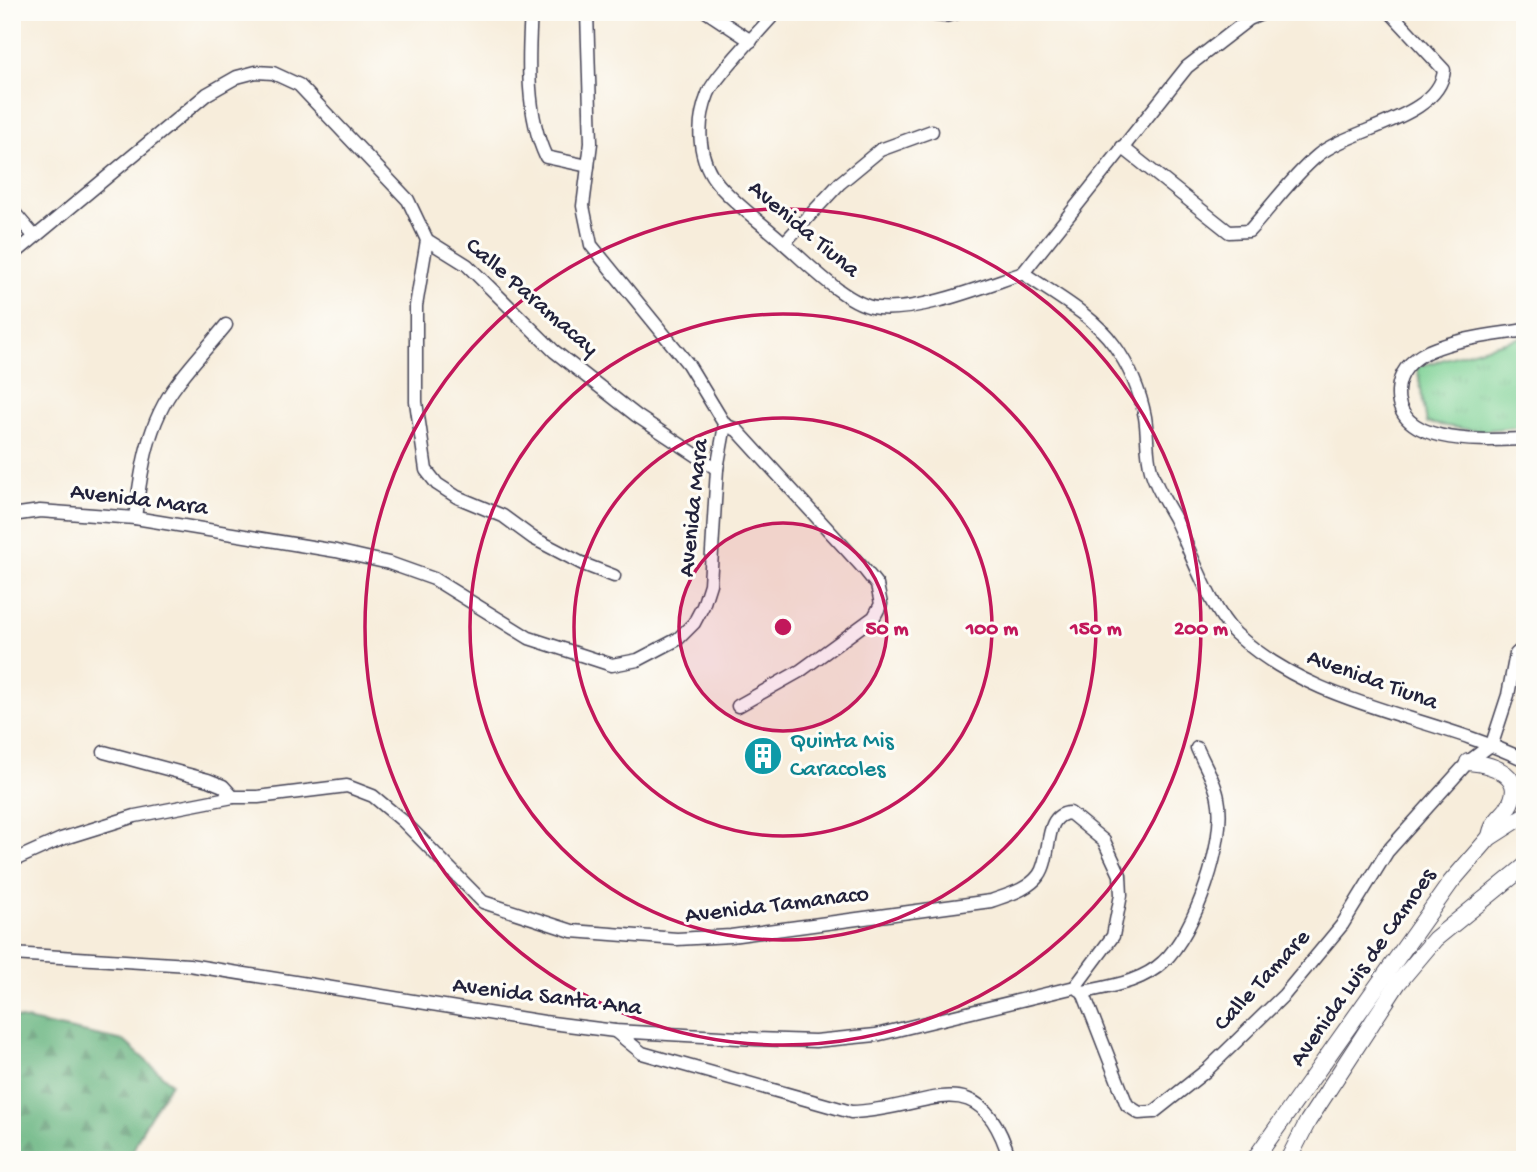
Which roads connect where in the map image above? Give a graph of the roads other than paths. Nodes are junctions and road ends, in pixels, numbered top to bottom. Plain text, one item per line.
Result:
1 (531, 12) edge
2 (587, 12) edge
3 (707, 12) edge
4 (776, 12) edge
5 (913, 12) edge
6 (961, 12) edge
7 (1266, 12) edge
8 (1390, 12) edge
9 (751, 41) junction
10 (932, 131) dead end
11 (1122, 147) junction
12 (588, 166) junction
13 (12, 210) edge
14 (34, 236) junction
15 (427, 240) junction
16 (784, 243) junction
17 (12, 256) edge
18 (1023, 273) junction
19 (226, 325) dead end
20 (1525, 330) edge
21 (724, 425) junction
22 (1525, 439) edge
23 (717, 469) junction
24 (12, 515) edge
25 (135, 519) junction
26 (614, 576) dead end
27 (1525, 646) edge
28 (738, 706) dead end
29 (1492, 744) junction
30 (1197, 748) dead end
31 (104, 752) dead end
32 (1525, 760) edge
33 (1468, 762) junction
34 (233, 797) junction
35 (1525, 815) edge
36 (1525, 831) edge
37 (1489, 838) junction
38 (12, 861) edge
39 (1525, 866) edge
40 (12, 954) edge
41 (1079, 990) junction
42 (615, 1031) junction
43 (1010, 1160) edge
44 (1254, 1160) edge
45 (1288, 1160) edge

1 - 12 street
2 - 12 street, Avenida Mara
3 - 9 street
4 - 9 street, Avenida Tiuna
5 - 6 street
7 - 11 street
8 - 11 street
9 - 16 street, Avenida Tiuna
10 - 16 street
11 - 18 street
12 - 21 street, Avenida Mara
13 - 14 street
14 - 15 street, Calle Paramacay
14 - 17 street, Calle Paramacay
15 - 23 street, Calle Paramacay
15 - 26 street
16 - 18 street, Avenida Tiuna
18 - 29 street, Avenida Tiuna
19 - 25 street
20 - 22 street
21 - 23 street, Avenida Mara
21 - 28 street
23 - 25 street, Avenida Mara
24 - 25 street, Avenida Mara
27 - 29 street
29 - 32 street, Avenida Tiuna
29 - 33 street, Calle Tamare
30 - 41 street, Avenida Santa Ana
31 - 34 street
33 - 37 street
33 - 41 street, Calle Tamare
34 - 38 street, Avenida Tamanaco
34 - 41 street, Avenida Tamanaco
35 - 37 street, Avenida Luis de Camoes
36 - 37 street
37 - 44 street, Avenida Luis de Camoes
39 - 45 street, Avenida Luis de Camoes
40 - 42 street, Avenida Santa Ana
41 - 42 street, Avenida Santa Ana
42 - 43 street

